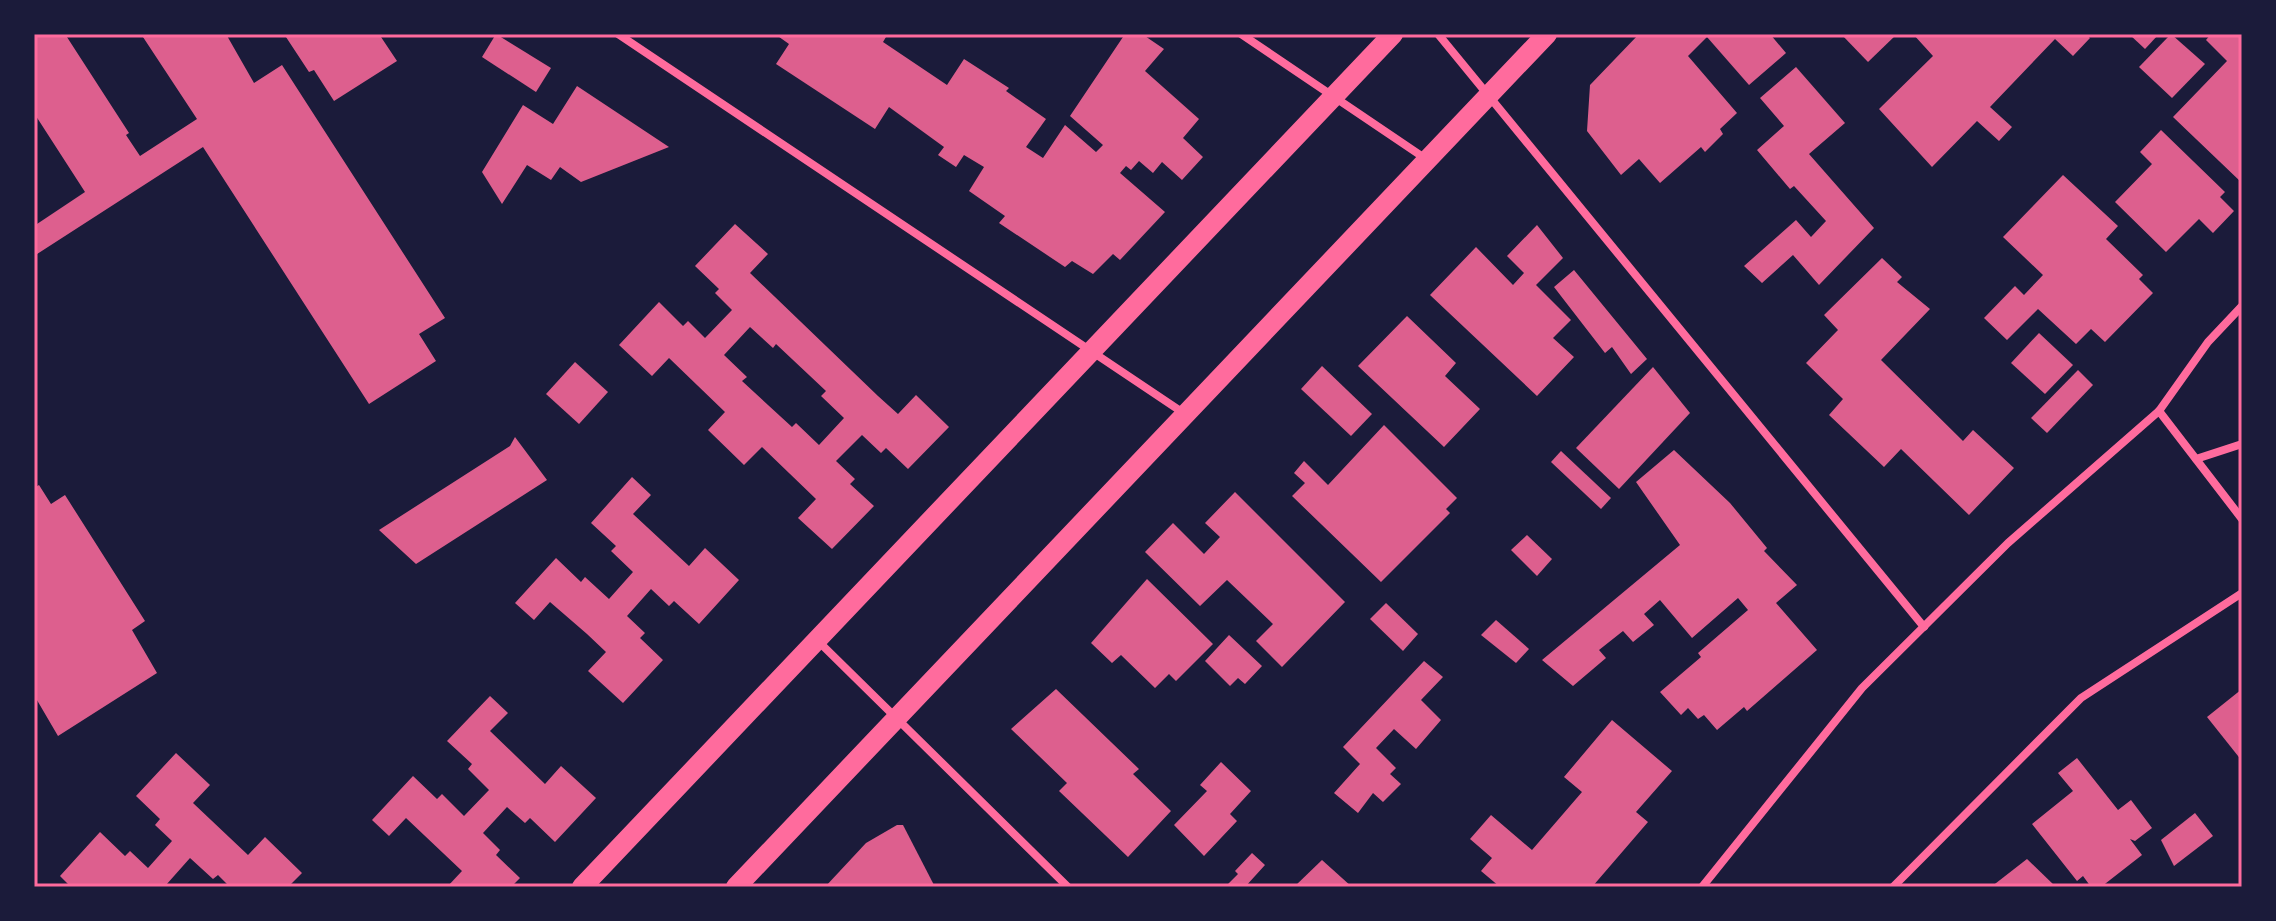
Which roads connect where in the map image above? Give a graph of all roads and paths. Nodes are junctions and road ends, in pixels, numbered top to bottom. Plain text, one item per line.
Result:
1 (618, 34) edge
2 (1241, 34) edge
3 (1393, 34) edge
4 (1438, 34) edge
5 (1547, 34) edge
6 (1334, 96) junction
7 (1488, 96) junction
8 (1428, 160) junction
9 (2242, 306) edge
10 (1091, 351) junction
11 (2159, 411) junction
12 (1185, 415) junction
13 (2242, 444) edge
14 (2196, 459) junction
15 (2242, 519) edge
16 (2242, 593) edge
17 (1924, 627) junction
18 (817, 640) junction
19 (897, 718) junction
20 (582, 887) edge
21 (736, 887) edge
22 (1068, 887) edge
23 (1702, 887) edge
24 (1893, 887) edge

1 - 10 street
2 - 6 street
3 - 6 main road
4 - 7 street
5 - 7 main road
6 - 8 street
6 - 10 main road
7 - 8 main road
7 - 17 street
8 - 12 main road
9 - 11 street
10 - 12 street
10 - 18 main road
11 - 14 street
11 - 17 street
12 - 19 main road
13 - 14 street
14 - 15 street
16 - 24 street
17 - 23 street
18 - 19 street
18 - 20 main road
19 - 21 main road
19 - 22 street

